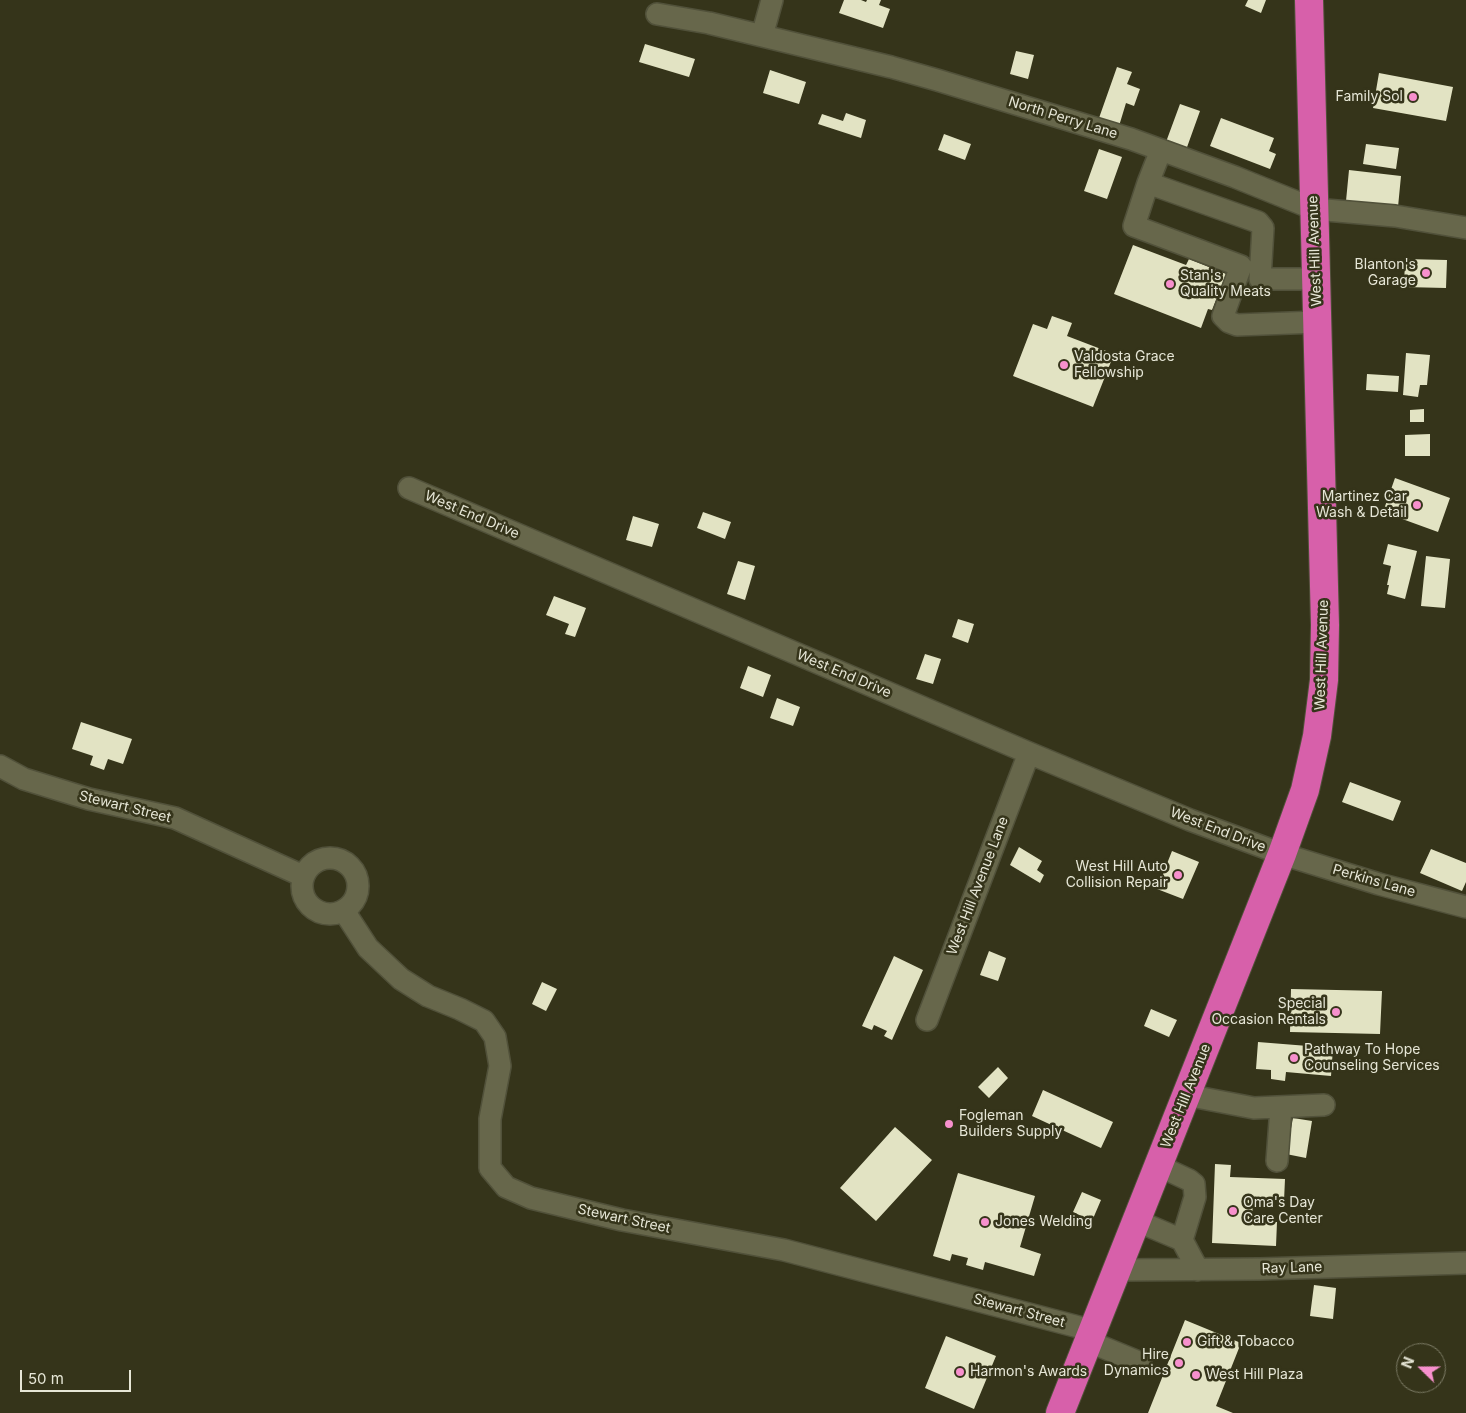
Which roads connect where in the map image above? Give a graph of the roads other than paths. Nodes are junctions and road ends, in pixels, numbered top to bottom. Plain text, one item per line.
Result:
1 (772, 0) edge
2 (1308, 0) edge
3 (657, 14) dead end
4 (762, 36) junction
5 (1161, 150) junction
6 (1148, 183) junction
7 (1314, 209) junction
8 (1466, 228) edge
9 (1241, 266) junction
10 (1260, 279) junction
11 (1316, 279) junction
12 (1317, 322) junction
13 (409, 488) dead end
14 (1029, 753) junction
15 (0, 766) edge
16 (1282, 854) junction
17 (303, 876) junction
18 (1466, 906) edge
19 (344, 911) junction
20 (927, 1020) dead end
21 (1186, 1095) junction
22 (1324, 1105) dead end
23 (1281, 1108) junction
24 (1277, 1161) dead end
25 (1159, 1166) junction
26 (1137, 1221) junction
27 (1182, 1240) junction
28 (1466, 1263) edge
29 (1117, 1270) junction
30 (1198, 1270) junction
31 (1092, 1336) junction
32 (1142, 1363) dead end
33 (1060, 1413) edge

1 - 4 street
2 - 7 highway, West Hill Avenue
3 - 4 street, North Perry Lane
4 - 5 street, North Perry Lane
5 - 6 street
5 - 7 street, North Perry Lane
6 - 9 street
6 - 10 street
7 - 8 street, North Perry Lane
7 - 11 highway, West Hill Avenue
9 - 10 street
9 - 12 street
10 - 11 street
11 - 12 highway, West Hill Avenue
12 - 16 highway, West Hill Avenue
13 - 14 street, West End Drive
14 - 16 street, West End Drive
14 - 20 street, West Hill Avenue Lane
15 - 17 street, Stewart Street
16 - 18 street, Perkins Lane
16 - 21 highway, West Hill Avenue
17 - 19 street
17 - 19 street
19 - 31 street, Stewart Street
21 - 23 street
21 - 25 highway, West Hill Avenue
22 - 23 street
23 - 24 street
25 - 26 highway, West Hill Avenue
25 - 27 street
26 - 27 street
26 - 29 highway, West Hill Avenue
27 - 30 street
28 - 30 street, Ray Lane
29 - 30 street, Ray Lane
29 - 31 highway, West Hill Avenue
31 - 32 street, Stewart Street
31 - 33 highway, West Hill Avenue

